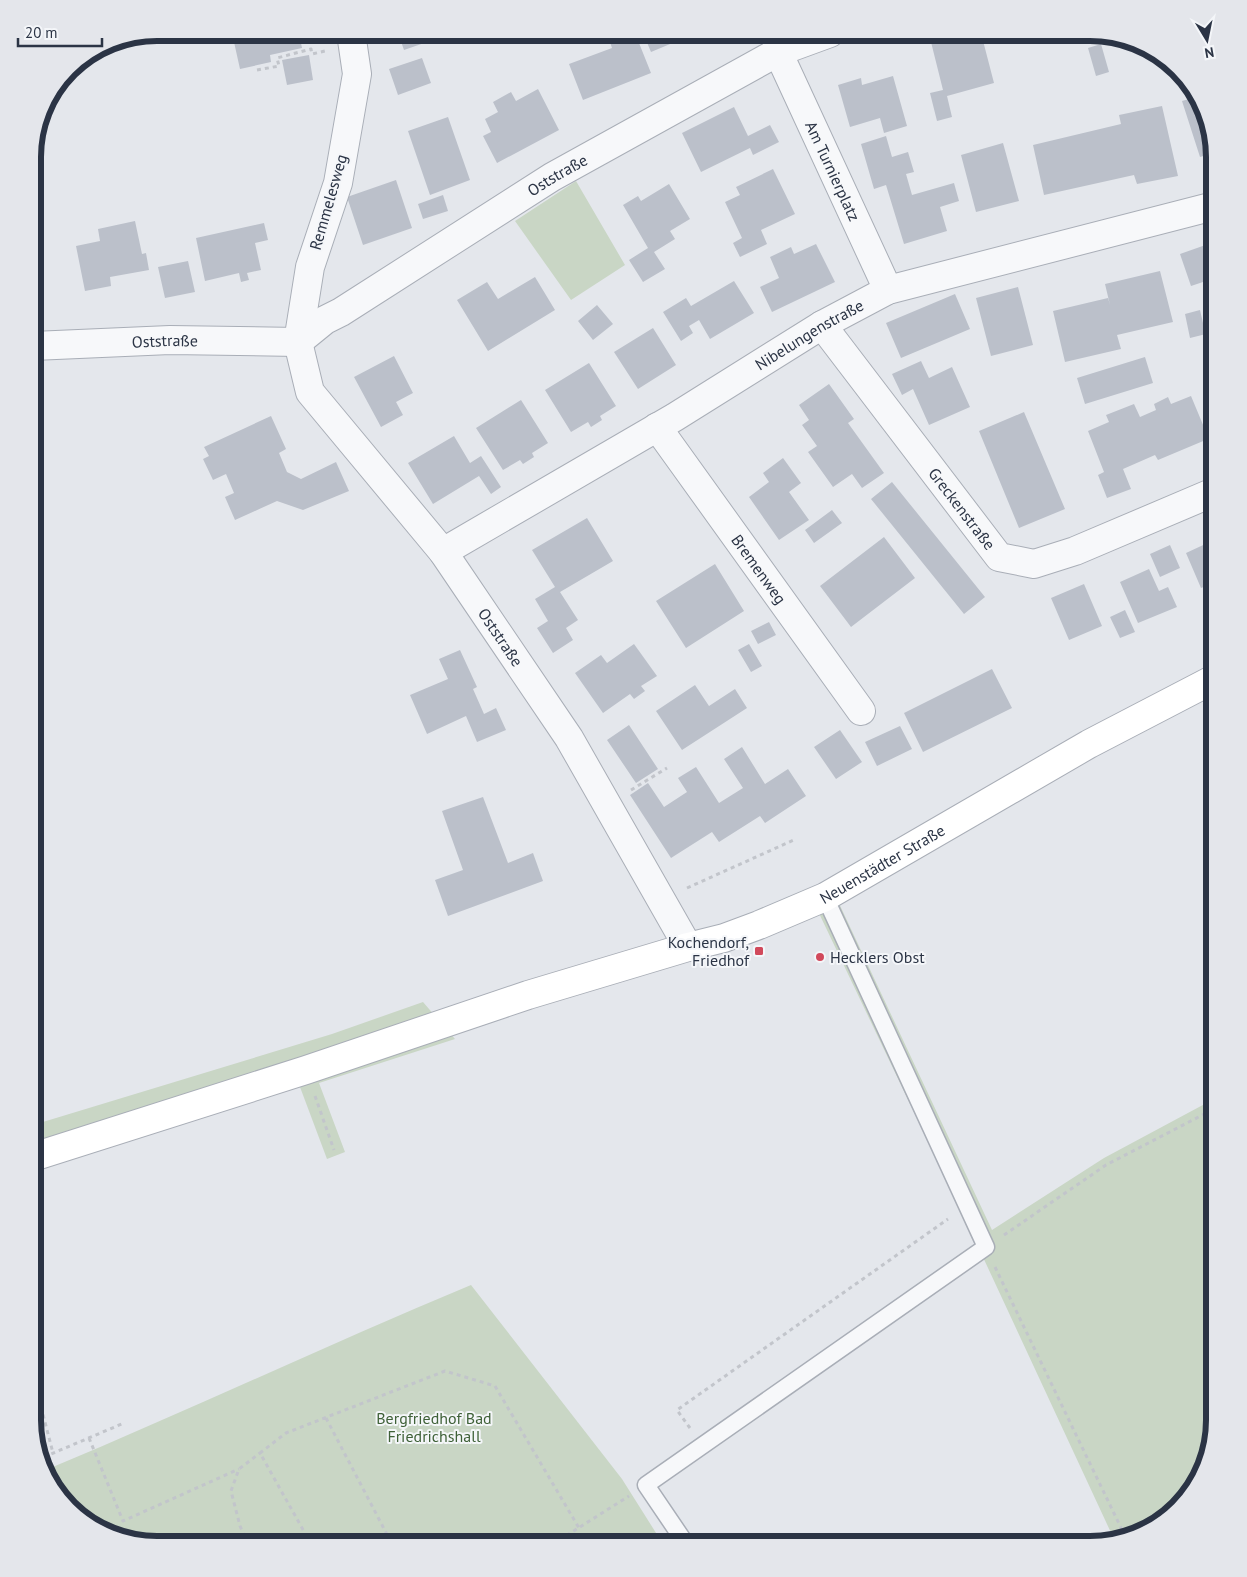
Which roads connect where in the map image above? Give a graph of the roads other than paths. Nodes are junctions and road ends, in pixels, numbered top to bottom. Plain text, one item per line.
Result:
1 (352, 41) edge
2 (808, 41) edge
3 (778, 52) junction
4 (1206, 208) edge
5 (888, 290) junction
6 (822, 325) junction
7 (298, 342) junction
8 (41, 346) edge
9 (658, 427) junction
10 (1206, 495) edge
11 (443, 552) junction
12 (1206, 682) edge
13 (861, 711) dead end
14 (825, 898) junction
15 (688, 947) junction
16 (41, 1153) edge
17 (681, 1536) edge

1 - 7 street, Remmelesweg
2 - 3 street, Oststraße
3 - 5 street, Am Turnierplatz
3 - 7 street, Oststraße
4 - 5 street, Nibelungenstraße
5 - 6 street, Nibelungenstraße
6 - 9 street, Nibelungenstraße
6 - 10 street, Greckenstraße
7 - 8 street, Oststraße
7 - 11 street, Oststraße
9 - 11 street, Nibelungenstraße
9 - 13 street, Bremenweg
11 - 15 street, Oststraße
12 - 14 main road, Neuenstädter Straße
14 - 15 main road, Neuenstädter Straße
14 - 17 lane
15 - 16 main road, Neuenstädter Straße

